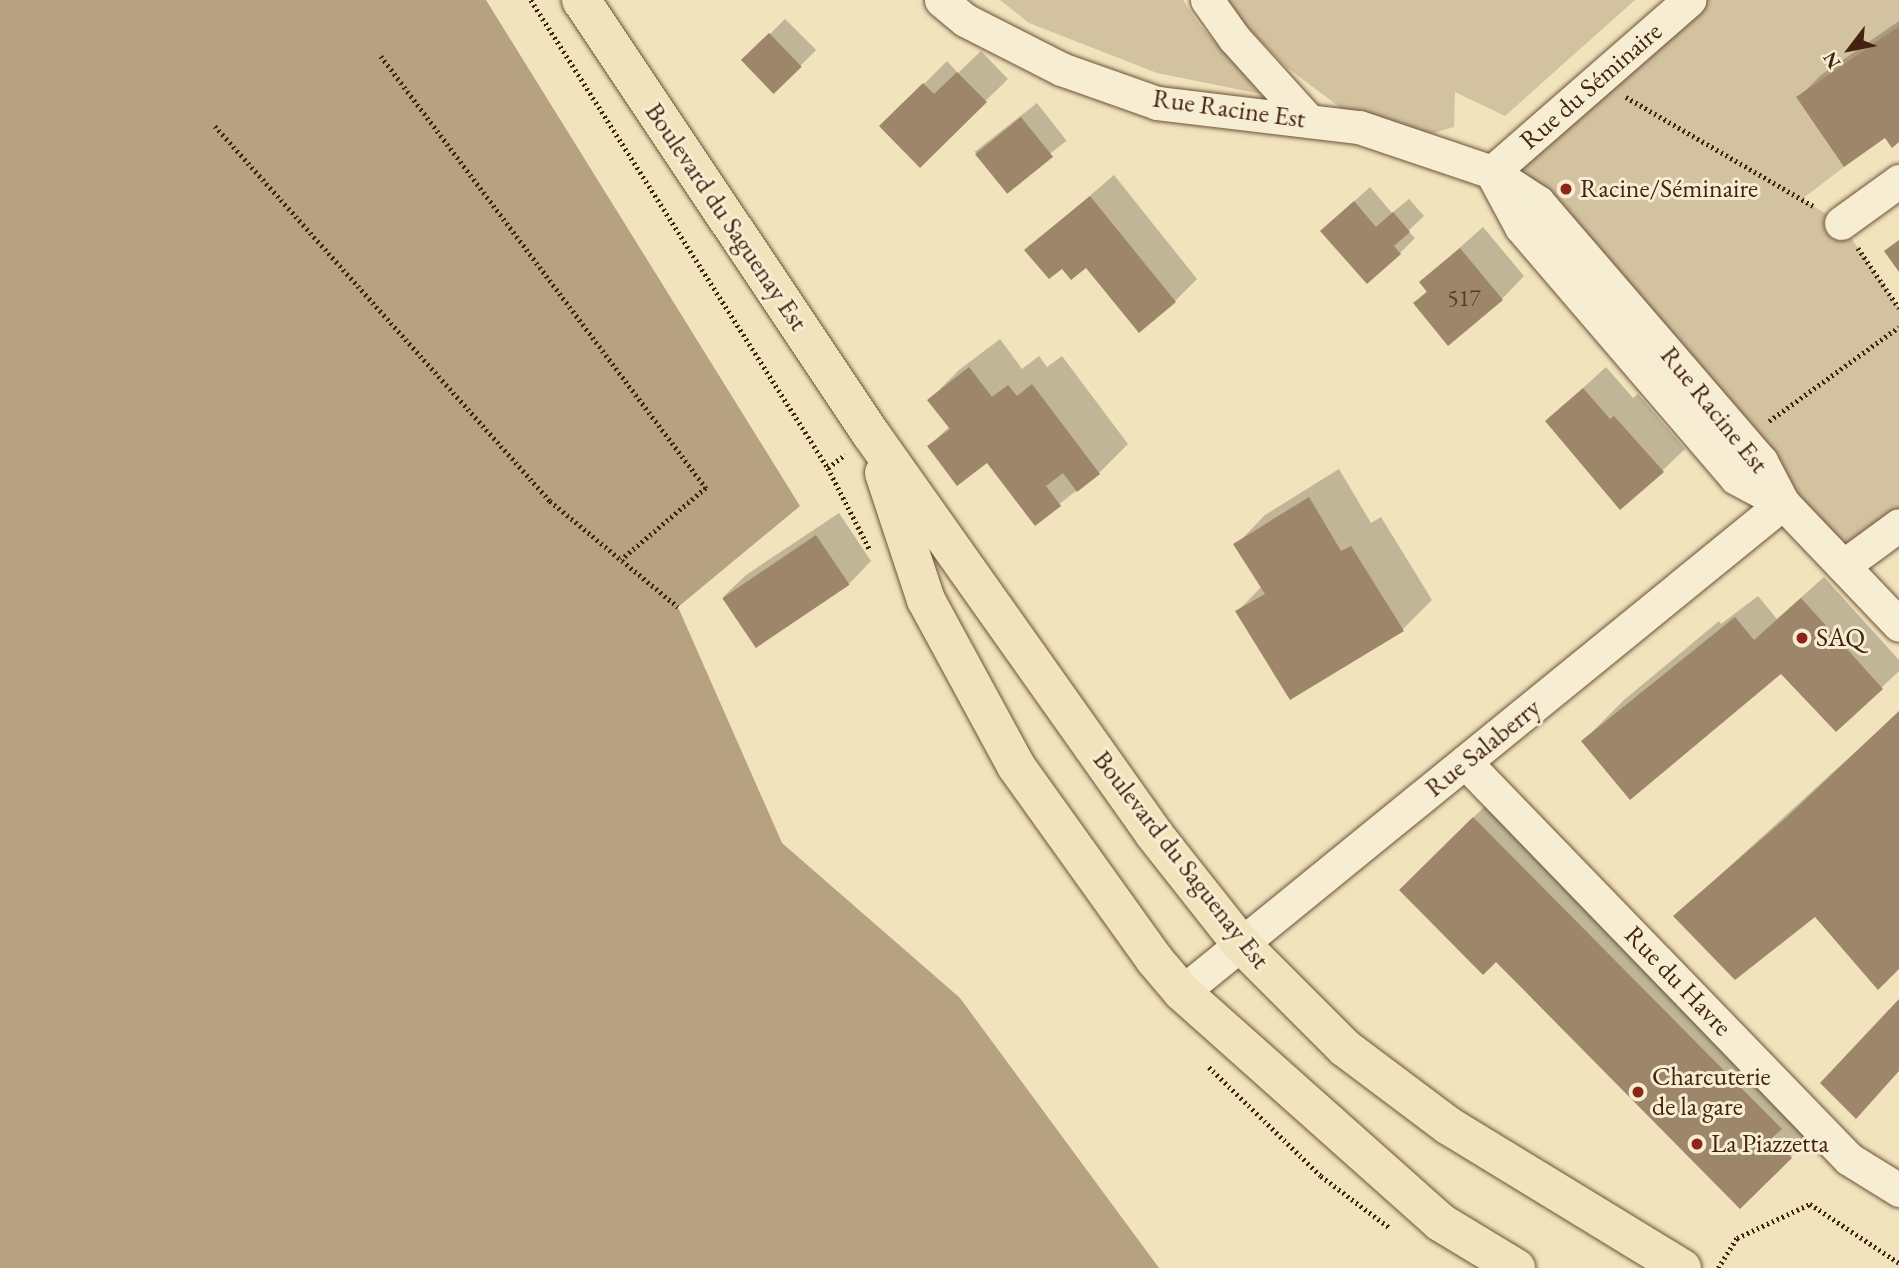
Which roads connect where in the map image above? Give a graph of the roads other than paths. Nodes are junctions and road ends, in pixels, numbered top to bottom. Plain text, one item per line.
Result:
1 (581, 0) edge
2 (941, 0) edge
3 (1207, 0) edge
4 (1689, 0) edge
5 (1309, 121) junction
6 (1492, 173) junction
7 (1899, 181) edge
8 (1841, 223) road end
9 (871, 434) junction
10 (1783, 503) junction
11 (1899, 525) edge
12 (1843, 566) junction
13 (1899, 625) edge
14 (1465, 762) junction
15 (1241, 944) junction
16 (1182, 992) junction
17 (1899, 1190) edge
18 (1516, 1268) edge
19 (1682, 1268) edge

1 - 9 main road, Boulevard du Saguenay Est
2 - 5 street, Rue Racine Est
3 - 5 street
4 - 6 street, Rue du Séminaire
5 - 6 street, Rue Racine Est
6 - 10 street, Rue Racine Est
6 - 10 street, Rue Racine Est
7 - 8 street
9 - 15 main road, Boulevard du Saguenay Est
9 - 16 main road, Boulevard du Saguenay Est
10 - 12 street, Rue Racine Est
10 - 14 street, Rue Salaberry
11 - 12 street
12 - 13 street, Rue Racine Est
14 - 15 street, Rue Salaberry
14 - 17 street, Rue du Havre
15 - 16 street, Rue Salaberry
15 - 19 main road, Boulevard du Saguenay Est
16 - 18 main road, Boulevard du Saguenay Est

